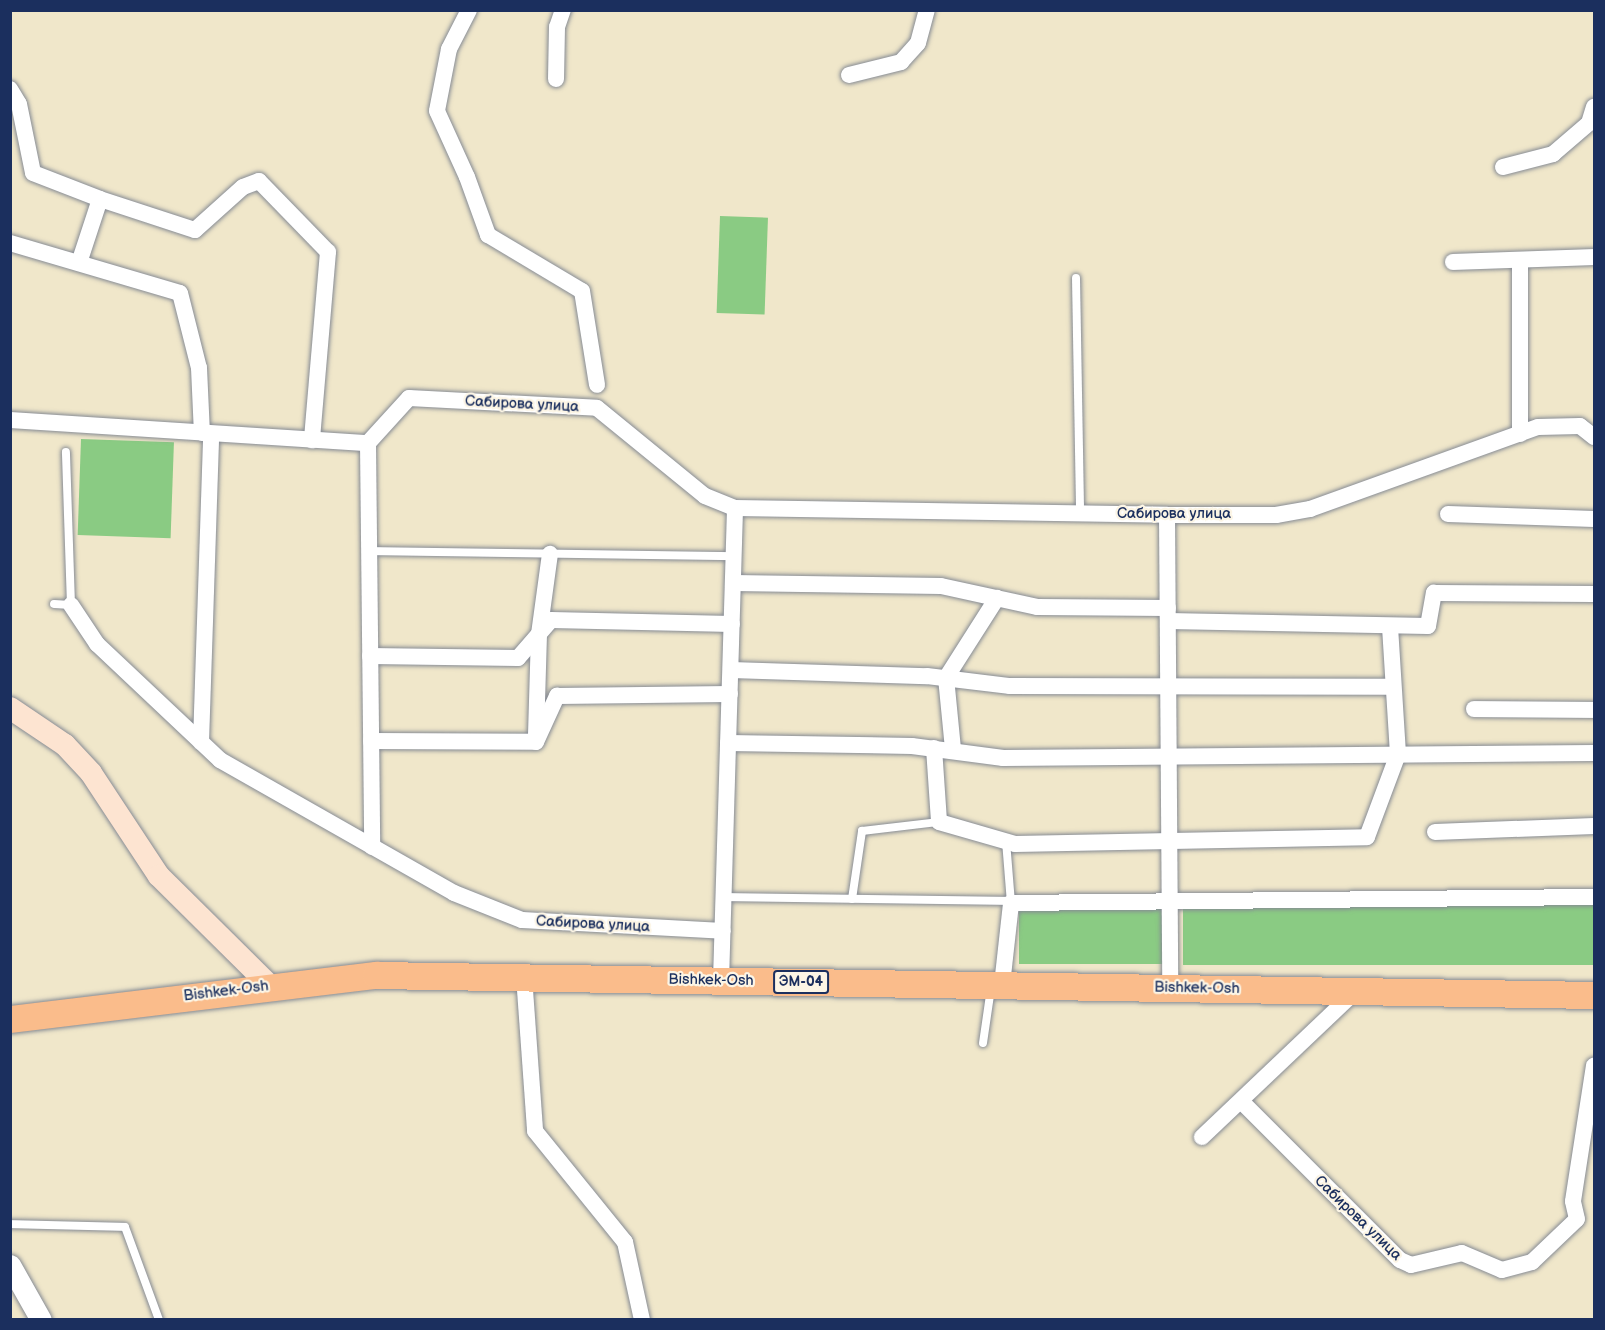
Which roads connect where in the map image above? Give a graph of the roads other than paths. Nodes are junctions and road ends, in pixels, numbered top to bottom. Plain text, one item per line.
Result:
1 (469, 10) edge
2 (563, 10) edge
3 (927, 10) edge
4 (849, 75) dead end
5 (556, 79) dead end
6 (10, 89) edge
7 (1594, 107) edge
8 (1503, 167) dead end
9 (100, 199) junction
10 (10, 243) edge
11 (1594, 257) edge
12 (1520, 260) junction
13 (1453, 262) dead end
14 (79, 263) junction
15 (1076, 278) dead end
16 (597, 385) dead end
17 (10, 420) edge
18 (206, 434) junction
19 (1520, 434) junction
20 (1594, 437) edge
21 (312, 440) junction
22 (368, 443) junction
23 (66, 452) dead end
24 (735, 508) junction
25 (1080, 513) junction
26 (1167, 514) junction
27 (1448, 514) dead end
28 (1594, 519) edge
29 (369, 551) junction
30 (550, 554) junction
31 (734, 556) junction
32 (733, 583) junction
33 (1594, 594) edge
34 (997, 598) junction
35 (62, 605) joint
36 (1168, 615) junction
37 (732, 624) junction
38 (1390, 626) junction
39 (539, 634) junction
40 (370, 656) junction
41 (731, 670) junction
42 (946, 678) junction
43 (1168, 685) junction
44 (1392, 687) junction
45 (730, 694) junction
46 (10, 708) edge
47 (1474, 709) dead end
48 (1594, 710) edge
49 (371, 741) junction
50 (201, 742) junction
51 (536, 742) junction
52 (728, 743) junction
53 (934, 747) junction
54 (953, 749) junction
55 (1594, 753) edge
56 (1398, 754) junction
57 (1169, 755) junction
58 (939, 822) junction
59 (1594, 826) edge
60 (1435, 832) dead end
61 (1006, 841) junction
62 (1169, 841) junction
63 (372, 847) junction
64 (724, 897) junction
65 (1594, 897) edge
66 (852, 898) junction
67 (1170, 901) junction
68 (1011, 902) junction
69 (723, 931) junction
70 (524, 976) junction
71 (721, 981) junction
72 (996, 985) junction
73 (270, 986) junction
74 (1170, 988) junction
75 (1356, 991) junction
76 (1594, 994) edge
77 (10, 1019) edge
78 (983, 1043) dead end
79 (1594, 1066) edge
80 (1241, 1101) junction
81 (1202, 1137) dead end
82 (10, 1224) edge
83 (10, 1265) edge
84 (41, 1320) edge
85 (159, 1320) edge
86 (642, 1320) edge

1 - 16 street
2 - 5 street
3 - 4 street
6 - 9 street
7 - 8 street
9 - 14 street
9 - 21 street
10 - 14 street
11 - 12 street
12 - 13 street
12 - 19 street
14 - 18 street
15 - 25 lane
17 - 18 street
18 - 21 street
18 - 50 street
19 - 20 street, Сабирова улица
19 - 26 street, Сабирова улица
21 - 22 street
22 - 24 street, Сабирова улица
22 - 29 street
23 - 35 lane
24 - 25 street, Сабирова улица
24 - 31 street
25 - 26 street, Сабирова улица
26 - 36 street
27 - 28 street
29 - 30 lane
29 - 40 street
30 - 31 lane
30 - 39 street
31 - 32 street
32 - 34 street
32 - 37 street
33 - 38 street
34 - 36 street
34 - 42 street
35 - 50 street, Сабирова улица
36 - 38 street
36 - 43 street
37 - 39 street
37 - 41 street
38 - 44 street
39 - 40 street
39 - 51 street
40 - 49 street
41 - 42 street
41 - 45 street
42 - 43 street
42 - 54 street
43 - 44 street
43 - 57 street
44 - 56 street
45 - 51 street
45 - 52 street
46 - 73 main road
47 - 48 street
49 - 51 street
49 - 63 street
50 - 63 street, Сабирова улица
52 - 53 street
52 - 64 street
53 - 54 street
53 - 58 street
54 - 57 street
55 - 56 street
56 - 57 street
56 - 62 street
57 - 62 street
58 - 61 street
58 - 66 lane
59 - 60 street
61 - 62 street
61 - 68 lane
62 - 67 street
63 - 69 street, Сабирова улица
64 - 66 lane
64 - 69 street
65 - 67 street
66 - 68 lane
67 - 68 street
67 - 74 street
68 - 72 street
69 - 71 street
70 - 71 highway, Bishkek-Osh / ЭМ-04
70 - 73 highway, Bishkek-Osh / ЭМ-04
70 - 86 street
71 - 72 highway, Bishkek-Osh / ЭМ-04
72 - 74 highway, Bishkek-Osh / ЭМ-04
72 - 78 lane
73 - 77 highway, Bishkek-Osh / ЭМ-04
74 - 75 highway, Bishkek-Osh / ЭМ-04
75 - 76 highway, Bishkek-Osh / ЭМ-04
75 - 80 street
79 - 80 street, Сабирова улица
80 - 81 street
82 - 85 lane
83 - 84 street

